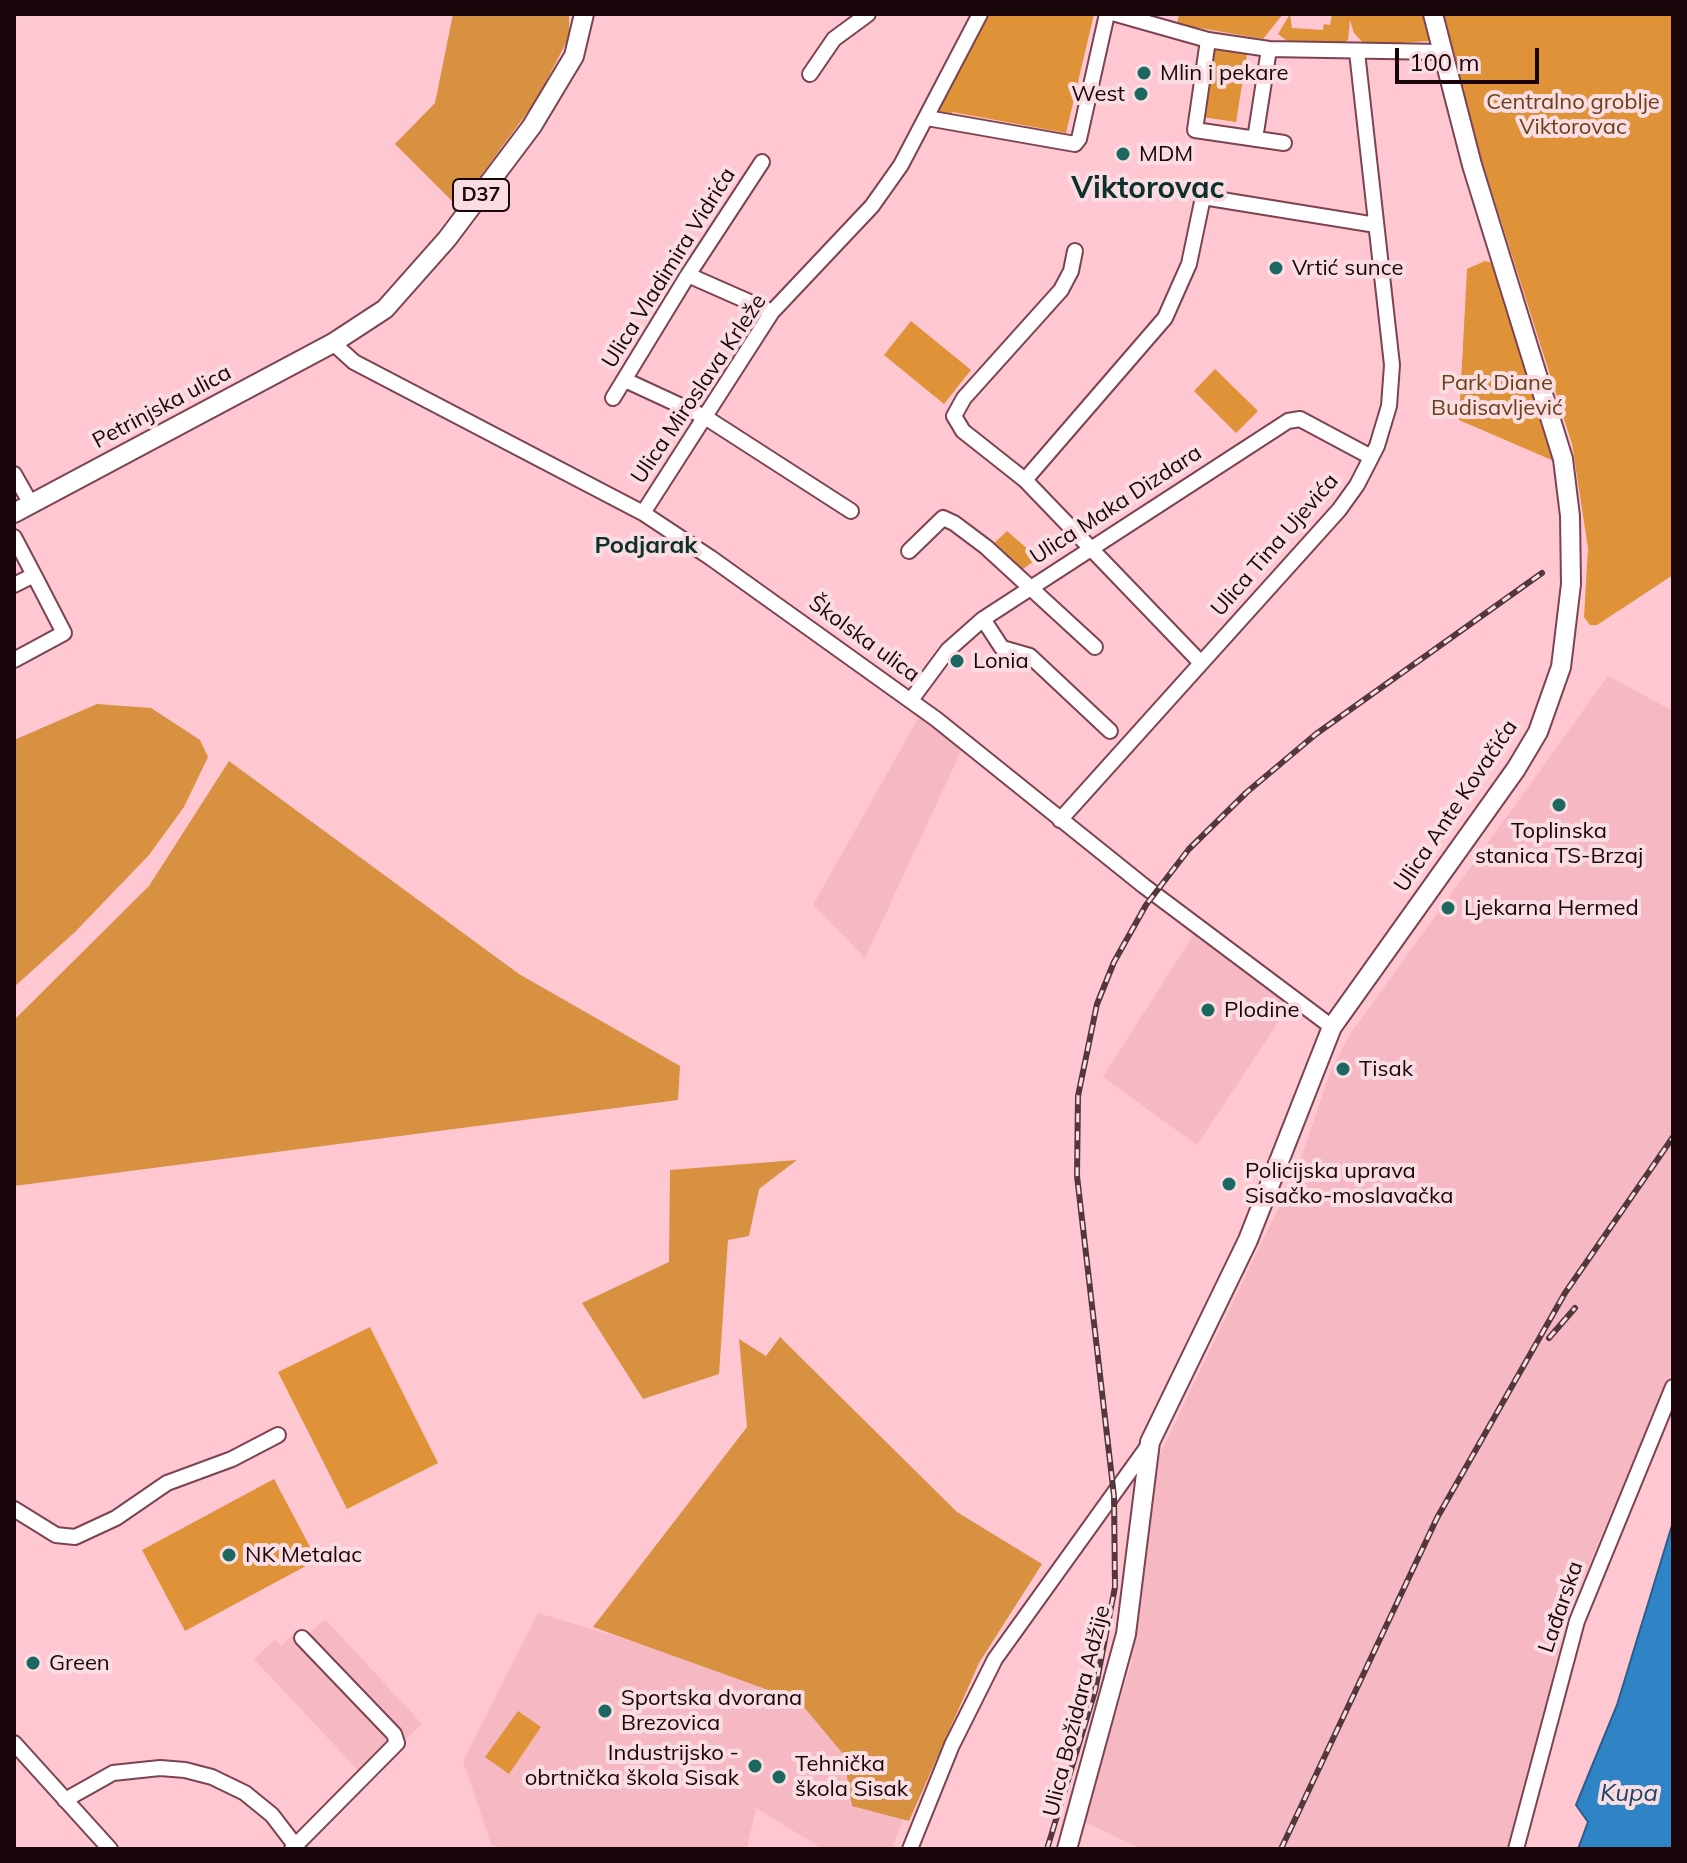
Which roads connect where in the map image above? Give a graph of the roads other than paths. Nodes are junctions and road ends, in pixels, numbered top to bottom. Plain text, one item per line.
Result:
1 (584, 14) edge
2 (868, 14) edge
3 (980, 14) edge
4 (1107, 14) edge
5 (1116, 14) edge
6 (1433, 14) edge
7 (1208, 40) junction
8 (1269, 49) junction
9 (1357, 52) junction
10 (1441, 52) junction
11 (810, 74) dead end
12 (927, 118) junction
13 (1255, 139) junction
14 (1284, 143) dead end
15 (762, 162) dead end
16 (1376, 225) junction
17 (1075, 251) dead end
18 (688, 275) junction
19 (772, 312) junction
20 (333, 343) junction
21 (625, 380) junction
22 (613, 398) dead end
23 (705, 417) junction
24 (1371, 457) junction
25 (14, 474) edge
26 (1025, 480) junction
27 (31, 504) junction
28 (851, 511) dead end
29 (14, 513) edge
30 (643, 513) junction
31 (14, 537) edge
32 (1091, 548) junction
33 (909, 551) dead end
34 (34, 575) junction
35 (14, 585) edge
36 (1029, 588) junction
37 (983, 619) junction
38 (1095, 647) dead end
39 (14, 660) edge
40 (1201, 663) junction
41 (911, 700) junction
42 (1110, 731) dead end
43 (1060, 820) junction
44 (1332, 1027) junction
45 (1673, 1387) edge
46 (278, 1435) dead end
47 (1150, 1442) junction
48 (14, 1509) edge
49 (302, 1638) dead end
50 (14, 1743) edge
51 (65, 1800) junction
52 (295, 1848) edge
53 (110, 1849) edge
54 (910, 1849) edge
55 (1067, 1849) edge
56 (1516, 1849) edge

1 - 20 main road, D37
2 - 11 street
3 - 12 street, Ulica Miroslava Krleže
4 - 12 street
5 - 7 street
6 - 10 main road, Ulica Ante Kovačića
7 - 8 street
7 - 13 street
8 - 9 street
8 - 13 street
9 - 10 street
9 - 16 street, Ulica Tina Ujevića
10 - 44 main road, Ulica Ante Kovačića
12 - 19 street, Ulica Miroslava Krleže
13 - 14 street
15 - 18 street, Ulica Vladimira Vidrića
16 - 24 street, Ulica Tina Ujevića
16 - 26 street
17 - 26 street
18 - 19 street
18 - 21 street, Ulica Vladimira Vidrića
19 - 23 street, Ulica Miroslava Krleže
20 - 27 main road, Petrinjska ulica / D37
20 - 30 street, Školska ulica
21 - 22 street, Ulica Vladimira Vidrića
21 - 23 street
23 - 28 street
23 - 30 street, Ulica Miroslava Krleže
24 - 32 street, Ulica Maka Dizdara
24 - 40 street, Ulica Tina Ujevića
25 - 27 street
26 - 32 street
27 - 29 main road, Petrinjska ulica / D37
30 - 41 street, Školska ulica
31 - 34 street
32 - 36 street, Ulica Maka Dizdara
32 - 40 street
33 - 36 street
34 - 35 street
34 - 39 street
36 - 37 street, Ulica Maka Dizdara
36 - 38 street
37 - 41 street, Ulica Maka Dizdara
37 - 42 street
40 - 43 street, Ulica Tina Ujevića
41 - 43 street, Školska ulica
43 - 44 street, Školska ulica
44 - 47 main road, Ulica Ante Kovačića
45 - 56 street, Lađarska
46 - 48 street
47 - 54 street
47 - 55 main road, Ulica Božidara Adžije
49 - 52 street
50 - 51 street
51 - 52 street
51 - 53 street

